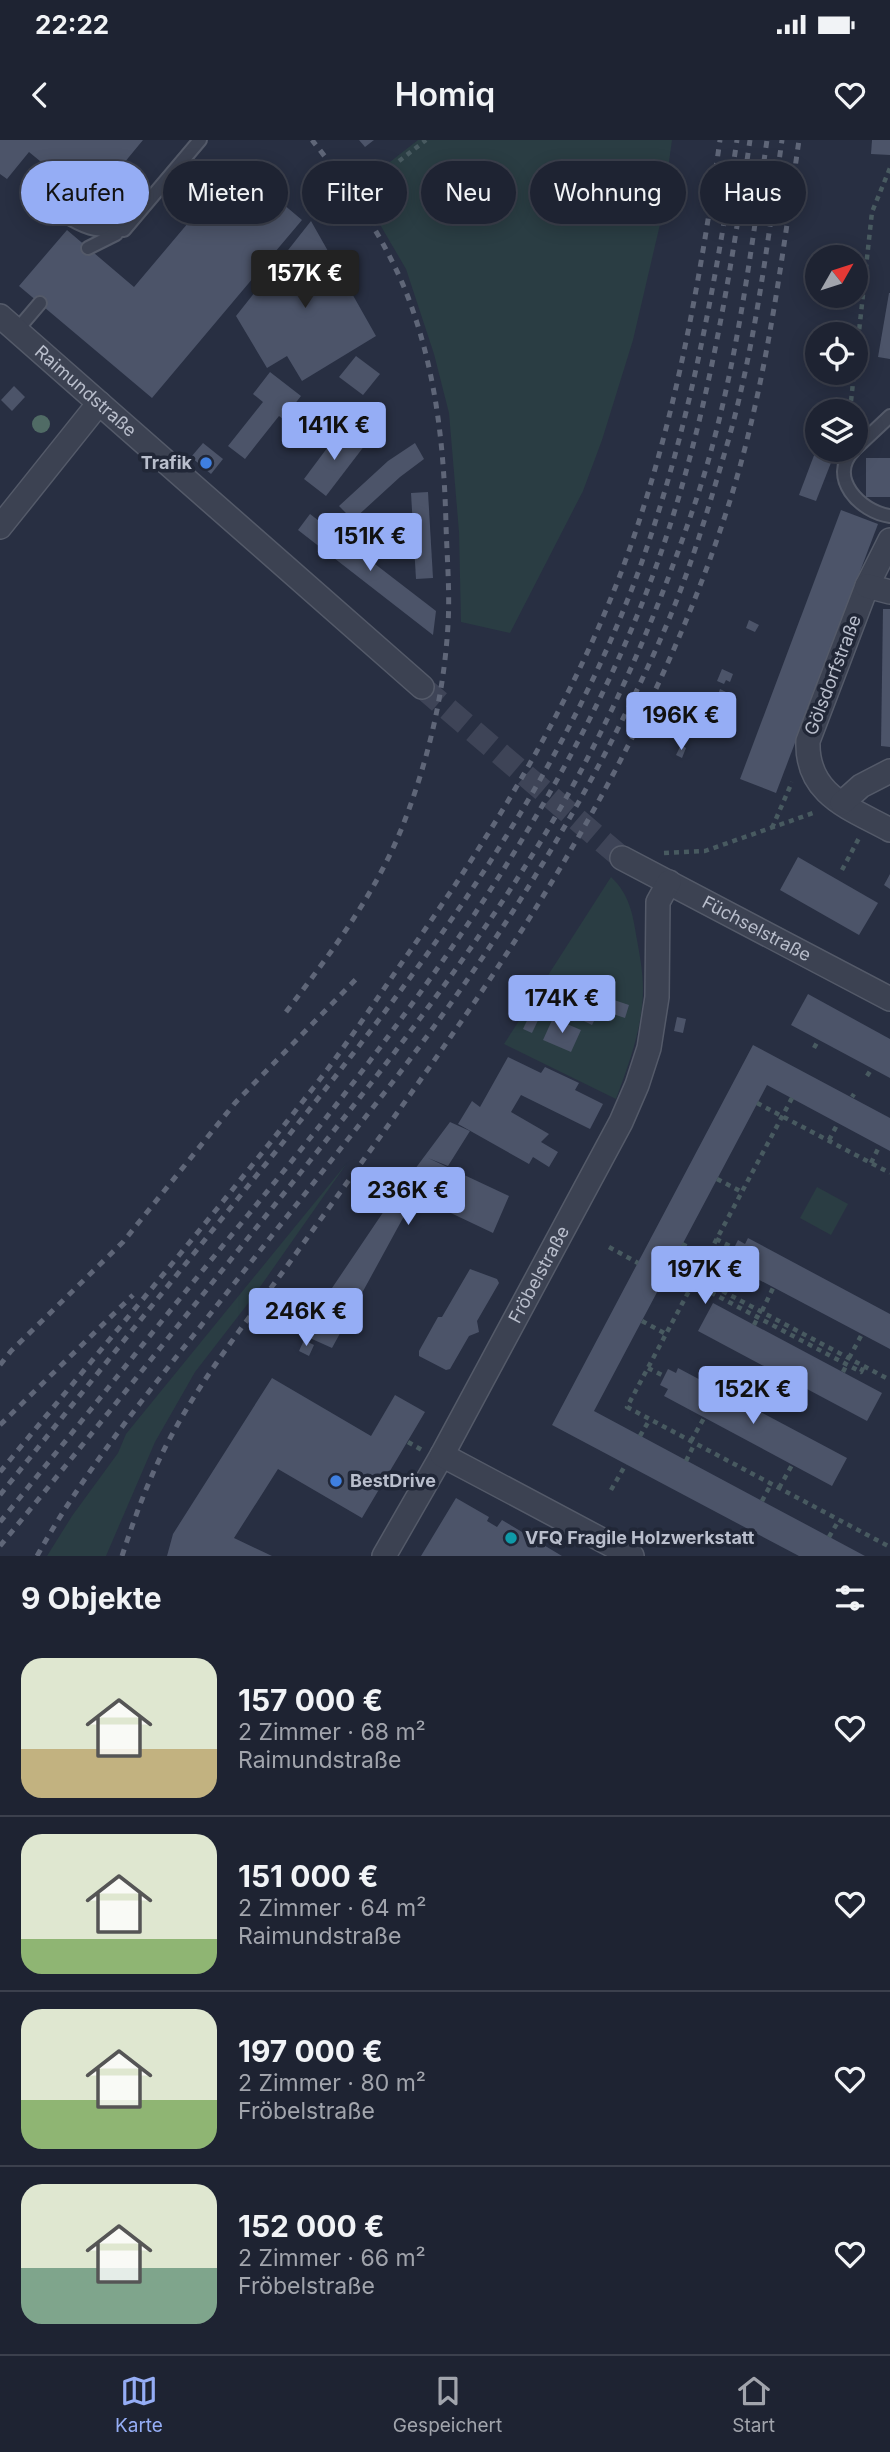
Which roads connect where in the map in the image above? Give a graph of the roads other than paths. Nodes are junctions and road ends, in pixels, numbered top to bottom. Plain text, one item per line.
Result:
1 (200, 140) edge
2 (78, 224) edge
3 (124, 230) junction
4 (88, 248) dead end
5 (40, 303) dead end
6 (8, 323) edge
7 (99, 403) junction
8 (890, 416) edge
9 (868, 437) edge
10 (847, 462) edge
11 (890, 516) edge
12 (0, 527) edge
13 (890, 540) edge
14 (867, 586) junction
15 (890, 592) edge
16 (422, 687) tunnel mouth
17 (890, 771) edge
18 (839, 801) junction
19 (890, 830) edge
20 (622, 859) tunnel mouth
21 (669, 882) junction
22 (890, 999) edge
23 (434, 1454) junction
24 (384, 1556) edge
25 (632, 1556) edge

1 - 3 lane
2 - 3 lane
3 - 4 lane
5 - 6 lane
6 - 7 street, Raimundstraße
7 - 12 street
7 - 16 street, Raimundstraße
8 - 9 lane
10 - 11 lane
13 - 14 street, Gölsdorfstraße
14 - 15 street
14 - 18 street, Gölsdorfstraße
17 - 18 street
18 - 19 street
20 - 21 street, Füchselstraße
21 - 22 street, Füchselstraße
21 - 23 street, Fröbelstraße
23 - 24 street, Fröbelstraße
23 - 25 street

